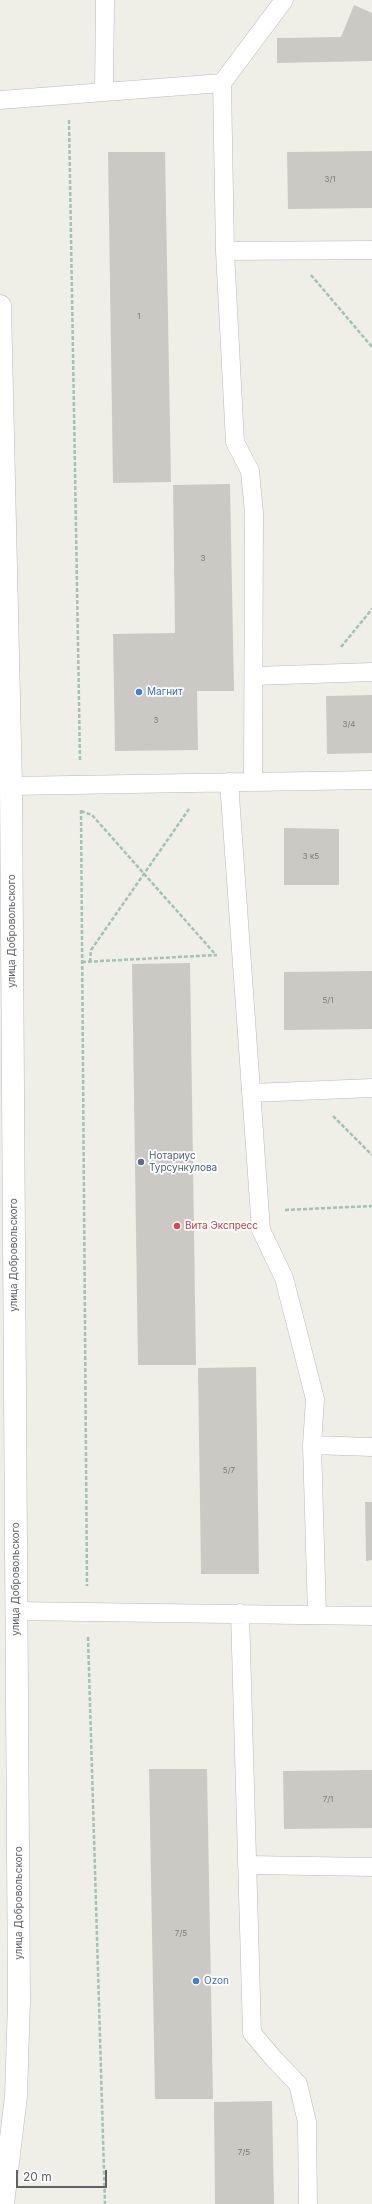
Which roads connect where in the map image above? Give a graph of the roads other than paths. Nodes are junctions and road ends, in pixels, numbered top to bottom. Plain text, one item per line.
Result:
1 (105, 0) edge
2 (284, 0) edge
3 (222, 83) junction
4 (104, 92) junction
5 (0, 100) edge
6 (372, 250) edge
7 (225, 251) junction
8 (0, 306) edge
9 (372, 672) edge
10 (254, 676) junction
11 (372, 780) edge
12 (228, 782) junction
13 (253, 782) junction
14 (11, 786) junction
15 (372, 1088) edge
16 (251, 1092) junction
17 (312, 1444) junction
18 (372, 1447) edge
19 (8, 1611) edge
20 (240, 1613) junction
21 (317, 1615) junction
22 (372, 1616) edge
23 (248, 1864) junction
24 (372, 1867) edge
25 (3, 2204) edge
26 (308, 2204) edge

1 - 4 lane
2 - 3 lane
3 - 4 lane
3 - 7 lane
4 - 5 lane
6 - 7 lane
7 - 10 lane
8 - 14 main road, улица Добровольского
9 - 10 lane
10 - 13 lane
11 - 13 lane
12 - 13 lane
12 - 14 lane
12 - 16 lane
14 - 19 main road, улица Добровольского
15 - 16 lane
16 - 17 lane
17 - 18 lane
17 - 21 lane
19 - 20 lane
19 - 25 main road, улица Добровольского
20 - 21 lane
20 - 23 lane
21 - 22 lane
23 - 24 lane
23 - 26 lane

